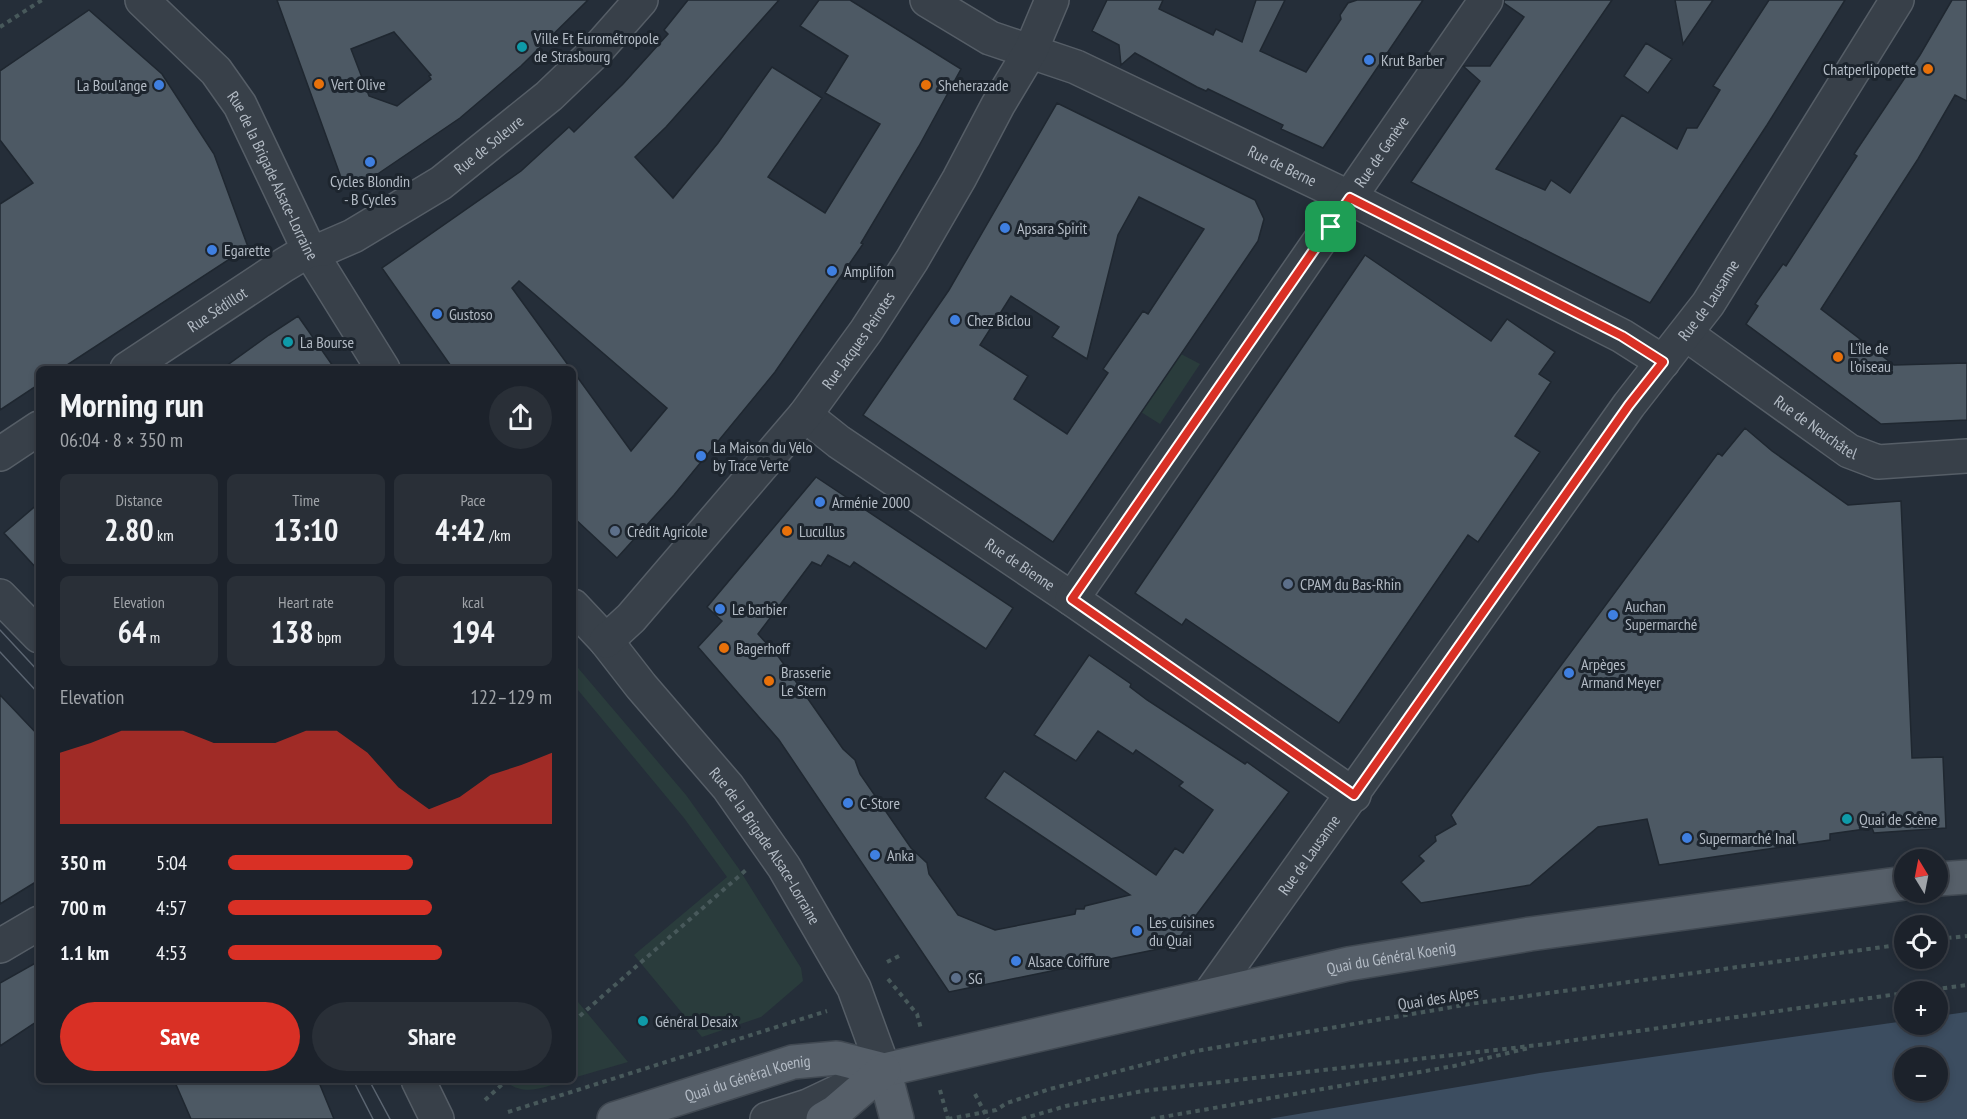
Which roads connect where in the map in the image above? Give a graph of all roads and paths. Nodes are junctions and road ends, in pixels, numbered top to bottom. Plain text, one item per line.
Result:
1 (42, 0) edge
2 (142, 0) edge
3 (641, 0) edge
4 (927, 0) edge
5 (1052, 0) edge
6 (1486, 0) edge
7 (1897, 0) edge
8 (0, 27) edge
9 (1031, 50) junction
10 (1350, 198) junction
11 (309, 250) junction
12 (1686, 334) junction
13 (1663, 362) junction
14 (132, 366) edge
15 (381, 366) edge
16 (805, 416) junction
17 (36, 430) edge
18 (0, 454) edge
19 (1967, 456) edge
20 (0, 596) edge
21 (1072, 599) junction
22 (576, 609) edge
23 (36, 633) edge
24 (606, 641) junction
25 (1354, 795) junction
26 (750, 866) dead end
27 (1967, 877) edge
28 (1948, 878) edge
29 (1894, 884) edge
30 (36, 925) edge
31 (1967, 936) edge
32 (1948, 938) edge
33 (0, 946) edge
34 (1894, 946) edge
35 (903, 954) dead end
36 (887, 962) dead end
37 (1967, 985) edge
38 (1948, 988) edge
39 (1209, 995) junction
40 (1894, 995) edge
41 (576, 1019) edge
42 (779, 1026) dead end
43 (1547, 1044) junction
44 (884, 1070) junction
45 (419, 1083) edge
46 (504, 1083) edge
47 (975, 1094) dead end
48 (484, 1100) dead end
49 (508, 1112) dead end
50 (984, 1113) junction
51 (437, 1119) edge
52 (614, 1119) edge
53 (767, 1119) edge
54 (823, 1119) edge
55 (897, 1119) edge
56 (948, 1119) edge
57 (988, 1119) edge
58 (1022, 1119) edge
59 (1150, 1119) edge

1 - 8 path
2 - 11 street, Rue de la Brigade Alsace-Lorraine
3 - 11 street, Rue de Soleure
4 - 9 street, Rue de Berne
5 - 9 street, Rue Jacques Peirotes
6 - 10 street, Rue de Genève
7 - 12 street, Rue de Lausanne
9 - 10 street, Rue de Berne
9 - 16 street, Rue Jacques Peirotes
10 - 13 street, Rue de Berne
10 - 21 street, Rue de Genève
11 - 14 street, Rue Sédillot
11 - 15 street, Rue de la Brigade Alsace-Lorraine
12 - 13 street, Rue de Lausanne
12 - 19 street, Rue de Neuchâtel
13 - 25 street, Rue de Lausanne
16 - 21 street, Rue de Bienne
16 - 24 street, Rue Jacques Peirotes
17 - 18 street
20 - 23 street
21 - 25 street, Rue de Bienne
22 - 24 street, Rue de la Brigade Alsace-Lorraine
24 - 44 street, Rue de la Brigade Alsace-Lorraine
25 - 39 street, Rue de Lausanne
26 - 41 path
27 - 28 main road
29 - 39 main road, Quai du Général Koenig
30 - 33 street
31 - 32 path
34 - 50 path, Quai des Alpes
35 - 36 path
37 - 38 path
39 - 44 main road, Quai du Général Koenig
40 - 43 path
42 - 49 path
43 - 58 path
43 - 59 path
44 - 52 main road, Quai du Général Koenig
44 - 53 street
44 - 54 main road, Quai du Général Koenig
44 - 55 main road, Rue de la Brigade Alsace-Lorraine
45 - 51 street
46 - 48 path
47 - 50 path
50 - 56 path, Quai des Alpes
50 - 57 path

